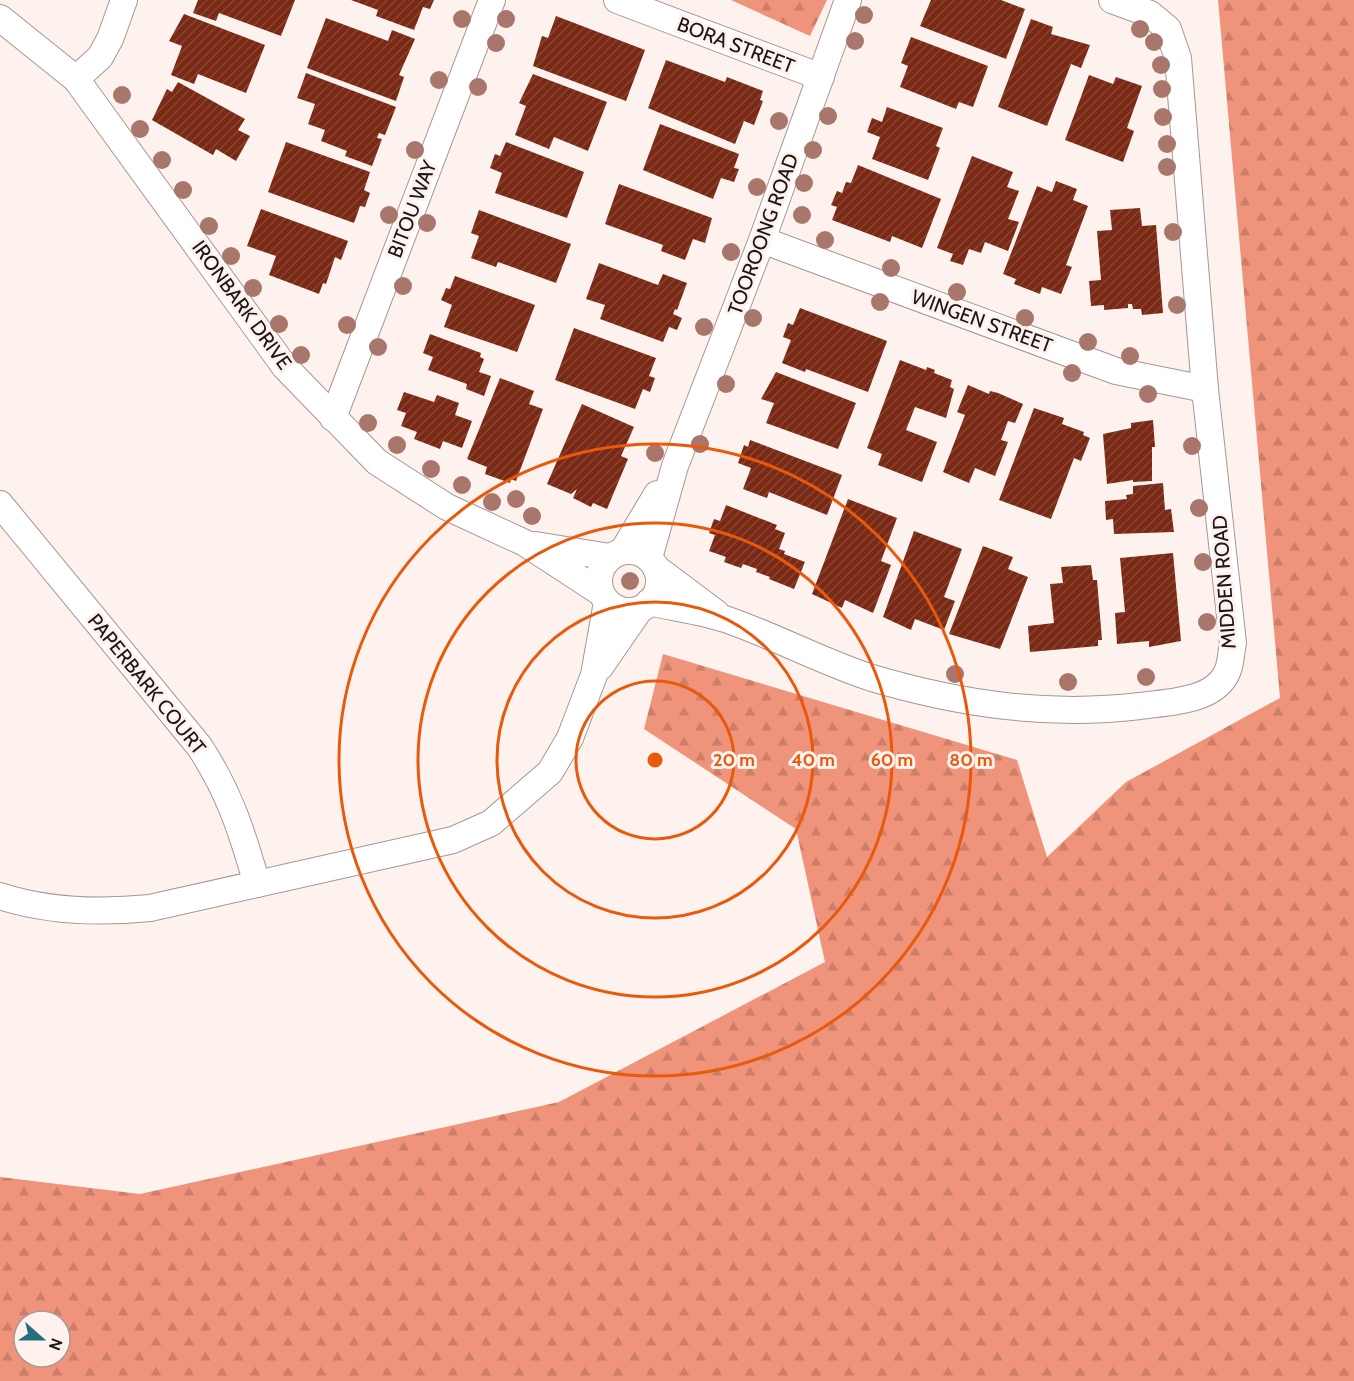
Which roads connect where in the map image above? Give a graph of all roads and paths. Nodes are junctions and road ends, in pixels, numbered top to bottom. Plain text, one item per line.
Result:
1 (124, 0) edge
2 (492, 0) edge
3 (617, 0) edge
4 (848, 0) edge
5 (1112, 0) edge
6 (0, 18) edge
7 (820, 77) junction
8 (76, 79) junction
9 (762, 240) junction
10 (1205, 389) junction
11 (333, 418) junction
12 (675, 466) junction
13 (0, 504) edge
14 (525, 543) junction
15 (616, 554) junction
16 (653, 563) junction
17 (604, 597) junction
18 (645, 606) junction
19 (723, 618) junction
20 (594, 675) junction
21 (257, 884) junction
22 (0, 896) edge

1 - 8 street
2 - 11 street, BITOU WAY
3 - 7 street, BORA STREET
4 - 7 street, TOOROONG ROAD
5 - 10 street, MIDDEN ROAD
6 - 8 street, IRONBARK DRIVE
7 - 9 street, TOOROONG ROAD
8 - 11 street, IRONBARK DRIVE
9 - 10 street, WINGEN STREET
9 - 12 street, TOOROONG ROAD
10 - 19 street, MIDDEN ROAD
11 - 14 street, IRONBARK DRIVE
12 - 15 street, TOOROONG ROAD
12 - 16 street, TOOROONG ROAD
13 - 21 street, PAPERBARK COURT
14 - 15 street, IRONBARK DRIVE
14 - 17 street, IRONBARK DRIVE
15 - 16 street
15 - 17 street
16 - 18 street
16 - 19 street, MIDDEN ROAD
17 - 18 street
17 - 20 street
18 - 19 street, MIDDEN ROAD
18 - 20 street
20 - 21 street
21 - 22 street

